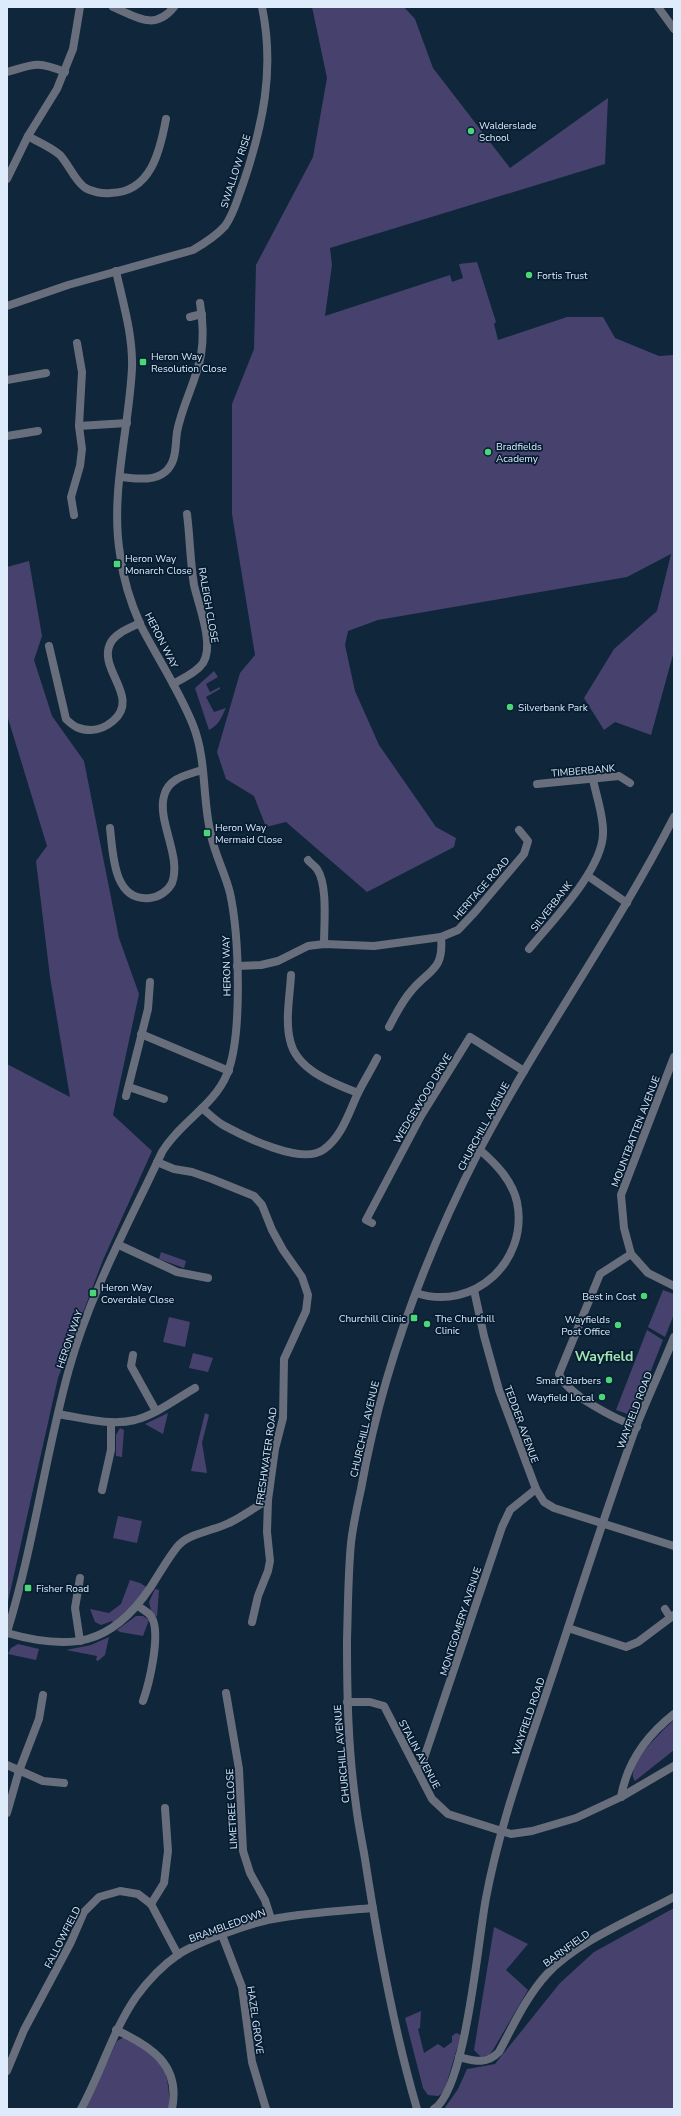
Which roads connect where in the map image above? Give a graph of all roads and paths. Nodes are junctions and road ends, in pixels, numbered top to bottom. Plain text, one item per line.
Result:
1 (80, 7) edge
2 (113, 7) edge
3 (174, 7) edge
4 (262, 7) edge
5 (658, 7) edge
6 (674, 29) edge
7 (7, 72) edge
8 (65, 72) junction
9 (166, 119) dead end
10 (28, 136) junction
11 (7, 180) edge
12 (116, 271) junction
13 (200, 303) dead end
14 (7, 306) edge
15 (202, 314) junction
16 (190, 317) dead end
17 (77, 343) dead end
18 (46, 373) dead end
19 (7, 380) edge
20 (127, 423) junction
21 (79, 426) junction
22 (38, 431) dead end
23 (7, 436) edge
24 (120, 477) junction
25 (187, 514) dead end
26 (74, 515) dead end
27 (140, 623) junction
28 (49, 646) dead end
29 (173, 684) junction
30 (202, 770) junction
31 (593, 779) junction
32 (630, 783) dead end
33 (537, 784) dead end
34 (674, 818) edge
35 (110, 828) dead end
36 (519, 830) dead end
37 (308, 860) dead end
38 (588, 876) junction
39 (627, 903) junction
40 (441, 937) junction
41 (324, 944) junction
42 (529, 949) dead end
43 (237, 966) junction
44 (291, 975) dead end
45 (150, 982) dead end
46 (389, 1027) dead end
47 (141, 1034) junction
48 (674, 1057) edge
49 (377, 1058) dead end
50 (229, 1070) junction
51 (524, 1071) junction
52 (129, 1087) junction
53 (358, 1093) junction
54 (126, 1096) dead end
55 (164, 1099) dead end
56 (202, 1108) junction
57 (480, 1150) junction
58 (157, 1162) junction
59 (372, 1223) dead end
60 (119, 1245) junction
61 (631, 1254) junction
62 (208, 1278) dead end
63 (674, 1286) edge
64 (474, 1290) junction
65 (416, 1293) junction
66 (674, 1337) edge
67 (133, 1355) dead end
68 (195, 1388) dead end
69 (156, 1411) junction
70 (58, 1414) junction
71 (111, 1422) junction
72 (637, 1427) junction
73 (536, 1489) junction
74 (102, 1490) dead end
75 (268, 1500) junction
76 (603, 1524) junction
77 (674, 1546) edge
78 (80, 1578) dead end
79 (138, 1606) junction
80 (665, 1609) dead end
81 (672, 1616) edge
82 (252, 1622) dead end
83 (568, 1628) junction
84 (7, 1632) edge
85 (80, 1641) junction
86 (226, 1693) dead end
87 (43, 1695) dead end
88 (143, 1701) dead end
89 (346, 1702) junction
90 (674, 1714) edge
91 (7, 1765) edge
92 (674, 1766) edge
93 (417, 1770) junction
94 (19, 1771) junction
95 (64, 1783) dead end
96 (621, 1797) junction
97 (165, 1808) dead end
98 (7, 1813) edge
99 (501, 1830) junction
100 (674, 1897) edge
101 (151, 1904) junction
102 (373, 1908) junction
103 (272, 1919) junction
104 (222, 1935) junction
105 (178, 1954) junction
106 (116, 2030) junction
107 (459, 2057) junction
108 (7, 2071) edge
109 (81, 2109) edge
110 (172, 2109) edge
111 (266, 2109) edge
112 (417, 2109) edge
113 (434, 2109) edge

1 - 8 street
2 - 3 street
4 - 12 street, SWALLOW RISE
5 - 6 street
7 - 8 street
8 - 10 street
9 - 10 street
10 - 11 street
12 - 14 street, SWALLOW RISE
12 - 20 street, HERON WAY
13 - 15 street
15 - 16 street
15 - 24 street
17 - 21 street
18 - 19 street
20 - 21 street
20 - 24 street, HERON WAY
21 - 26 street
22 - 23 street
24 - 27 street, HERON WAY
25 - 29 street, RALEIGH CLOSE
27 - 28 street
27 - 29 street, HERON WAY
29 - 30 street, HERON WAY
30 - 35 street
30 - 43 street, HERON WAY
31 - 32 street, TIMBERBANK
31 - 33 street, TIMBERBANK
31 - 38 street, SILVERBANK
34 - 39 street, CHURCHILL AVENUE
36 - 40 street, HERITAGE ROAD
37 - 41 street
38 - 39 street
38 - 42 street, SILVERBANK
39 - 51 street, CHURCHILL AVENUE
40 - 41 street, HERITAGE ROAD
40 - 46 street
41 - 43 street, HERITAGE ROAD
43 - 50 street, HERON WAY
44 - 53 street
45 - 47 street
47 - 50 street
47 - 52 street
48 - 61 street, MOUNTBATTEN AVENUE
49 - 53 street
50 - 56 street, HERON WAY
51 - 57 street, CHURCHILL AVENUE
51 - 59 street, WEDGEWOOD DRIVE
52 - 54 street
52 - 55 street
53 - 56 street
56 - 58 street, HERON WAY
57 - 64 street
57 - 65 street, CHURCHILL AVENUE
58 - 60 street, HERON WAY
58 - 75 street, FRESHWATER ROAD
60 - 62 street
60 - 70 street, HERON WAY
61 - 63 street, MOUNTBATTEN AVENUE
61 - 72 street
64 - 65 street
64 - 73 street, TEDDER AVENUE
65 - 89 street, CHURCHILL AVENUE
66 - 72 street, WAYFIELD ROAD
67 - 69 street
68 - 69 street
69 - 71 street
70 - 71 street
70 - 84 street, HERON WAY
71 - 74 street
72 - 76 street, WAYFIELD ROAD
73 - 76 street, TEDDER AVENUE
73 - 93 street, MONTGOMERY AVENUE
75 - 79 street
75 - 82 street, FRESHWATER ROAD
76 - 77 street, TEDDER AVENUE
76 - 83 street, WAYFIELD ROAD
78 - 85 street
79 - 85 street
79 - 88 street
80 - 81 street
81 - 83 street
83 - 99 street, WAYFIELD ROAD
84 - 85 street
86 - 103 street, LIMETREE CLOSE
87 - 94 street
89 - 93 street, STALIN AVENUE
89 - 102 street, CHURCHILL AVENUE
90 - 96 street
91 - 94 street
92 - 96 street, STALIN AVENUE
93 - 99 street, STALIN AVENUE
94 - 95 street
94 - 98 street
96 - 99 street, STALIN AVENUE
97 - 101 street
99 - 107 street, WAYFIELD ROAD
100 - 107 street, BARNFIELD
101 - 105 street, FALLOWFIELD
101 - 108 street, FALLOWFIELD
102 - 103 street, BRAMBLEDOWN
102 - 112 street, CHURCHILL AVENUE
103 - 104 street, BRAMBLEDOWN
104 - 105 street, BRAMBLEDOWN
104 - 111 street, HAZEL GROVE
105 - 106 street, BRAMBLEDOWN
106 - 109 street, BRAMBLEDOWN
106 - 110 street
107 - 113 street, WAYFIELD ROAD

